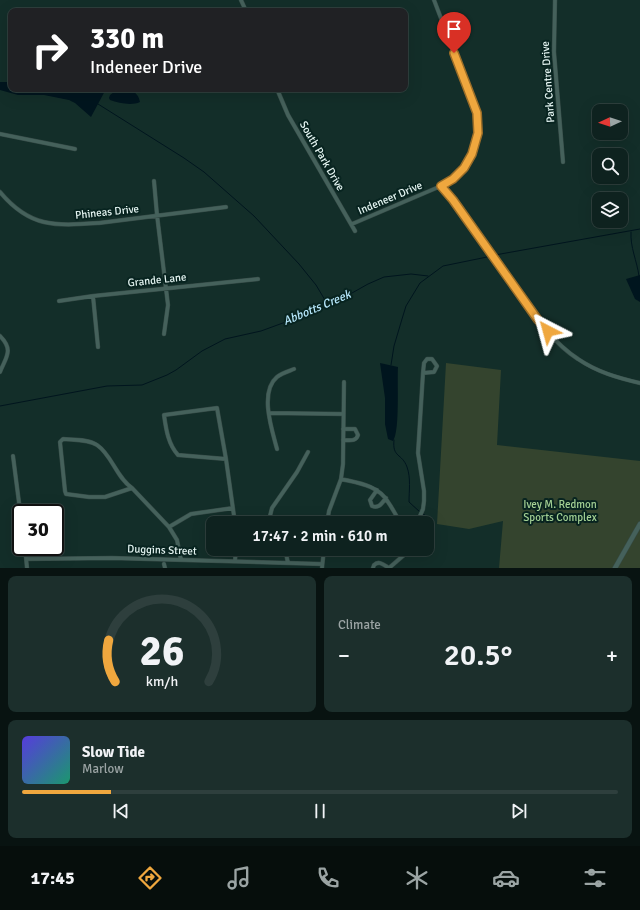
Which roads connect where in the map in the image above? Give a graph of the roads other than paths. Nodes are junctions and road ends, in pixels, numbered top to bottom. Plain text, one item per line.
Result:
1 (434, 0) edge
2 (555, 0) edge
3 (278, 92) edge
4 (0, 134) edge
5 (75, 149) dead end
6 (563, 162) dead end
7 (154, 181) dead end
8 (441, 186) junction
9 (0, 192) edge
10 (226, 207) dead end
11 (157, 215) junction
12 (352, 224) junction
13 (355, 231) dead end
14 (258, 279) dead end
15 (166, 288) junction
16 (93, 296) junction
17 (59, 301) dead end
18 (164, 334) dead end
19 (0, 336) edge
20 (98, 347) dead end
21 (294, 369) dead end
22 (0, 372) edge
23 (423, 373) junction
24 (344, 382) dead end
25 (640, 383) edge
26 (269, 413) junction
27 (343, 414) junction
28 (343, 429) junction
29 (343, 440) junction
30 (277, 449) dead end
31 (308, 452) dead end
32 (13, 456) dead end
33 (226, 459) junction
34 (341, 480) junction
35 (132, 488) junction
36 (377, 490) junction
37 (386, 498) junction
38 (19, 504) edge
39 (233, 508) junction
40 (234, 516) edge
41 (270, 516) edge
42 (328, 516) edge
43 (395, 516) edge
44 (419, 516) edge
45 (640, 524) edge
46 (169, 527) junction
47 (26, 556) edge
48 (236, 556) edge
49 (286, 556) edge
50 (323, 556) edge
51 (403, 556) edge
52 (26, 559) junction
53 (181, 560) junction
54 (236, 561) junction
55 (265, 562) junction
56 (288, 563) junction
57 (322, 566) edge
58 (27, 568) edge
59 (266, 568) edge
60 (373, 568) edge
61 (389, 568) edge
62 (615, 568) edge

1 - 8 street, Indeneer Drive
2 - 6 street, Park Centre Drive
3 - 12 street, South Park Drive
4 - 5 street
7 - 11 street
8 - 12 street, Indeneer Drive
8 - 25 street
9 - 11 street, Phineas Drive
10 - 11 street, Phineas Drive
11 - 15 street
12 - 13 street, South Park Drive
14 - 15 street, Grande Lane
15 - 16 street, Grande Lane
15 - 18 street
16 - 17 street, Grande Lane
16 - 20 street
19 - 22 street
21 - 26 street
23 - 23 street
23 - 44 street
24 - 27 street
26 - 27 street
26 - 30 street
27 - 28 street
28 - 29 street
28 - 29 street
29 - 34 street
31 - 41 street
32 - 38 street
33 - 33 street
33 - 39 street
34 - 36 street
34 - 42 street
35 - 35 street
35 - 46 street
36 - 37 street
36 - 37 street
37 - 43 street
39 - 40 street
39 - 46 street
45 - 62 street
46 - 53 street
47 - 52 street
48 - 54 street
49 - 56 street
50 - 57 street
51 - 61 street
52 - 53 street, Duggins Street
52 - 58 street
53 - 54 street, Duggins Street
54 - 55 street, Duggins Street
55 - 56 street, Duggins Street
55 - 59 street
56 - 57 street, Duggins Street
60 - 61 street

